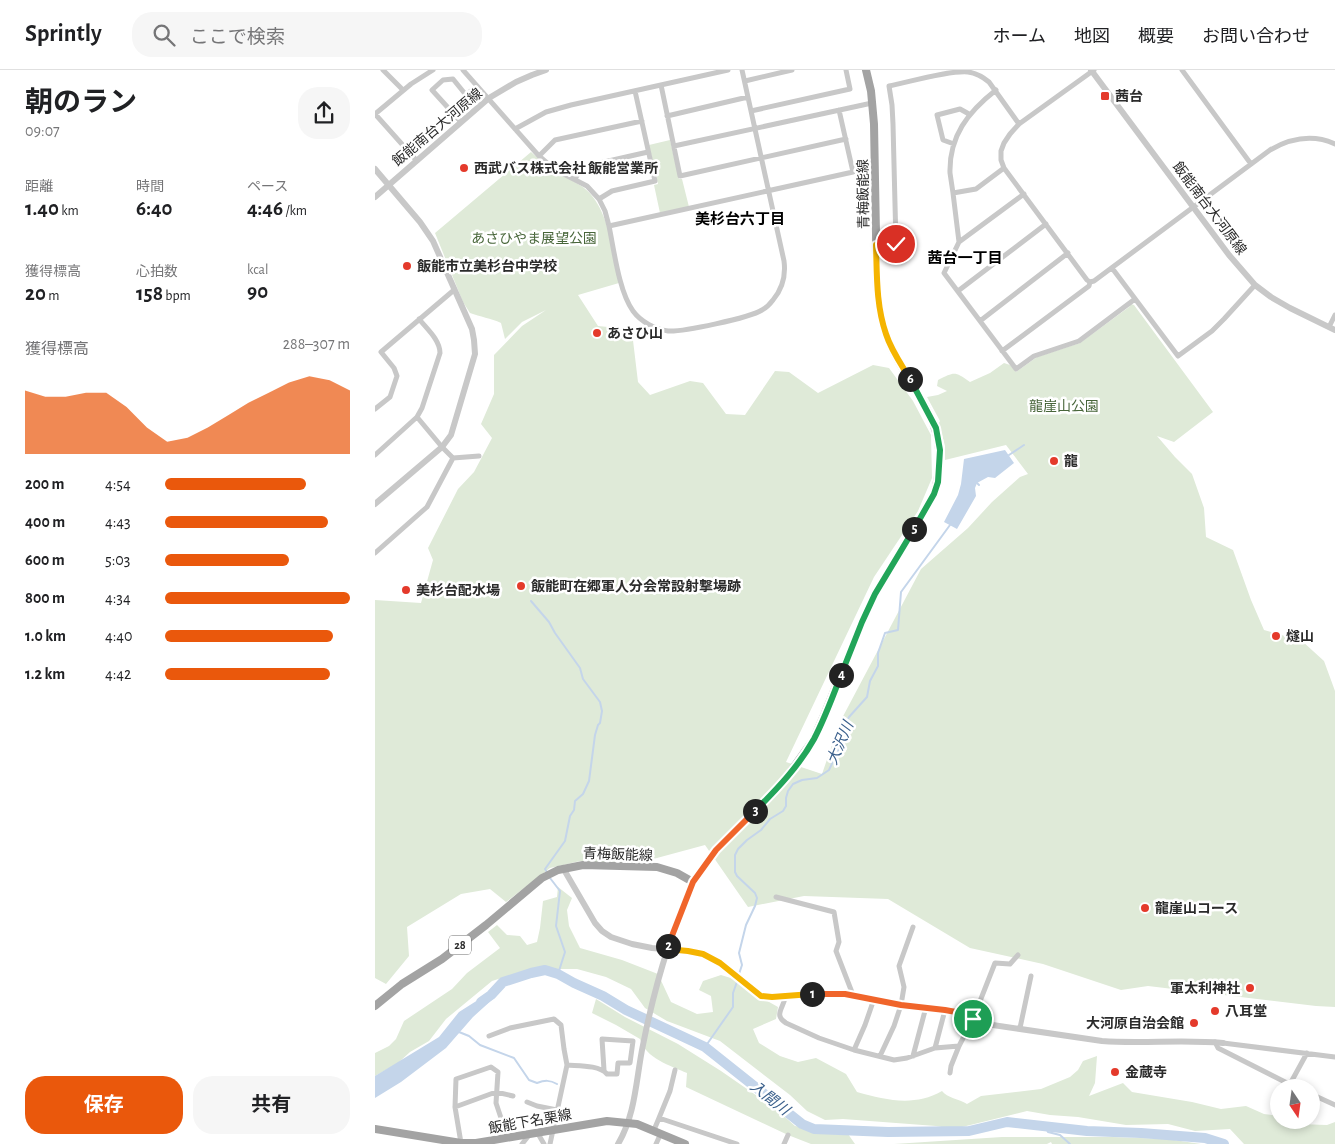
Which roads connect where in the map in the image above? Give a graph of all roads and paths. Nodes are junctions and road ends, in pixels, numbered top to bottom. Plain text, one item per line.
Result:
1 (383, 70) edge
2 (433, 70) edge
3 (463, 70) edge
4 (546, 70) edge
5 (728, 70) edge
6 (742, 70) edge
7 (792, 70) edge
8 (846, 70) edge
9 (866, 70) edge
10 (1093, 70) edge
11 (1182, 70) edge
12 (745, 81) junction
13 (661, 85) junction
14 (477, 86) junction
15 (403, 90) junction
16 (635, 90) junction
17 (996, 90) junction
18 (748, 97) junction
19 (489, 98) junction
20 (873, 103) junction
21 (839, 110) junction
22 (751, 111) junction
23 (375, 114) edge
24 (969, 114) junction
25 (667, 116) junction
26 (642, 121) junction
27 (461, 122) junction
28 (1019, 124) junction
29 (755, 128) junction
30 (515, 129) junction
31 (846, 139) junction
32 (954, 144) junction
33 (1335, 144) edge
34 (674, 146) junction
35 (649, 152) junction
36 (539, 156) junction
37 (762, 158) junction
38 (417, 160) junction
39 (1251, 164) junction
40 (1004, 168) junction
41 (375, 169) edge
42 (575, 179) junction
43 (388, 185) junction
44 (769, 191) junction
45 (953, 193) junction
46 (1024, 194) junction
47 (375, 197) edge
48 (599, 199) junction
49 (1193, 207) junction
50 (1046, 224) junction
51 (609, 226) junction
52 (959, 242) junction
53 (876, 245) junction
54 (1068, 253) junction
55 (1112, 268) junction
56 (1090, 282) junction
57 (1255, 285) junction
58 (454, 290) junction
59 (958, 291) junction
60 (1135, 299) junction
61 (1335, 315) edge
62 (419, 319) junction
63 (980, 321) junction
64 (1332, 328) edge
65 (1002, 351) junction
66 (375, 409) edge
67 (417, 417) junction
68 (442, 447) junction
69 (375, 455) edge
70 (479, 456) dead end
71 (453, 458) junction
72 (375, 504) edge
73 (375, 553) edge
74 (563, 868) junction
75 (693, 882) junction
76 (776, 897) dead end
77 (913, 927) dead end
78 (667, 949) junction
79 (1018, 955) dead end
80 (1031, 976) dead end
81 (853, 995) junction
82 (785, 996) junction
83 (874, 1000) junction
84 (901, 1005) junction
85 (375, 1006) edge
86 (926, 1007) junction
87 (945, 1010) junction
88 (973, 1019) junction
89 (1020, 1028) junction
90 (489, 1036) dead end
91 (1215, 1042) junction
92 (1223, 1043) joint
93 (959, 1046) junction
94 (935, 1048) junction
95 (854, 1050) junction
96 (1307, 1053) junction
97 (880, 1056) junction
98 (913, 1056) junction
99 (1335, 1057) edge
100 (567, 1064) junction
101 (603, 1070) junction
102 (675, 1070) dead end
103 (950, 1073) dead end
104 (1280, 1079) edge
105 (1293, 1079) edge
106 (496, 1092) junction
107 (513, 1096) dead end
108 (1320, 1098) edge
109 (527, 1102) dead end
110 (1335, 1105) edge
111 (455, 1106) junction
112 (557, 1110) junction
113 (659, 1118) junction
114 (629, 1123) junction
115 (375, 1129) edge
116 (553, 1129) junction
117 (657, 1132) junction
118 (534, 1133) junction
119 (788, 1135) dead end
120 (505, 1138) junction
121 (461, 1143) junction
122 (522, 1144) edge
123 (544, 1144) edge
124 (550, 1144) edge
125 (618, 1144) edge
126 (656, 1144) edge
127 (685, 1144) edge
128 (737, 1144) edge
129 (784, 1144) edge

1 - 15 street
2 - 15 street
3 - 14 street
4 - 19 street, 飯能南台大河原線
5 - 13 street
6 - 12 street
7 - 12 street
8 - 22 street
9 - 20 main road, 青梅飯能線
10 - 28 street
10 - 49 street, 飯能南台大河原線
11 - 39 street
12 - 18 street
13 - 16 street
13 - 25 street
14 - 19 street
14 - 27 street
15 - 23 street
16 - 26 street
16 - 30 street
17 - 24 street
17 - 28 street
17 - 53 street
18 - 22 street
18 - 25 street
19 - 27 street, 飯能南台大河原線
19 - 30 street
20 - 21 street
20 - 53 main road, 青梅飯能線
21 - 29 street
21 - 31 street
22 - 29 street
23 - 38 street
24 - 32 street
24 - 32 street
25 - 34 street
26 - 35 street
26 - 36 street
27 - 38 street, 飯能南台大河原線
28 - 40 street
29 - 34 street
29 - 37 street
30 - 36 street
31 - 37 street
31 - 44 street
32 - 45 street
33 - 39 street
34 - 37 street
35 - 42 street
35 - 48 street
36 - 42 street
37 - 44 street
38 - 43 street, 飯能南台大河原線
39 - 49 street
40 - 45 street
40 - 46 street
41 - 43 street
42 - 48 street
43 - 47 street, 飯能南台大河原線
43 - 58 street
44 - 51 street
44 - 51 street
45 - 52 street
46 - 50 street
46 - 52 street
48 - 51 street
49 - 55 street
49 - 57 street, 飯能南台大河原線
50 - 54 street
50 - 59 street
52 - 59 street
53 - 75 main road, 青梅飯能線
54 - 56 street
54 - 63 street
55 - 56 street
55 - 60 street
56 - 65 street
57 - 60 street
57 - 64 street, 飯能南台大河原線
58 - 62 street
58 - 68 street
59 - 63 street
60 - 65 street
61 - 64 street
62 - 66 street
62 - 67 street
63 - 65 street
67 - 68 street
67 - 69 street
68 - 71 street
68 - 72 street
70 - 71 street
71 - 73 street
74 - 75 main road, 青梅飯能線 / 28
74 - 78 street
74 - 85 main road, 青梅飯能線 / 28
75 - 78 street
76 - 81 street
77 - 84 street
78 - 82 street
78 - 114 street
79 - 88 street
80 - 89 street
81 - 82 street
81 - 83 street
82 - 95 street
83 - 84 street
83 - 95 street
84 - 86 street
84 - 97 street
86 - 87 street
86 - 98 street
87 - 88 street
87 - 94 street
88 - 89 street
88 - 93 street
89 - 91 street
90 - 100 street
91 - 92 street
91 - 104 street
92 - 96 street
93 - 94 street
93 - 103 street
94 - 98 street
95 - 97 street
96 - 99 street
96 - 105 street
97 - 98 street
100 - 101 street
100 - 112 street
101 - 101 street
102 - 113 street
106 - 107 street
106 - 111 street
106 - 111 street
106 - 120 street
108 - 110 street
109 - 112 street
111 - 121 street
112 - 116 street
113 - 117 street
113 - 128 street
114 - 116 main road, 飯能下名栗線
114 - 117 main road, 飯能下名栗線
114 - 125 street
115 - 121 main road, 飯能下名栗線
116 - 118 main road, 飯能下名栗線
116 - 124 street
117 - 126 street
117 - 127 main road, 飯能下名栗線
118 - 120 main road, 飯能下名栗線
118 - 122 street
118 - 123 street
119 - 129 street
120 - 121 main road, 飯能下名栗線

